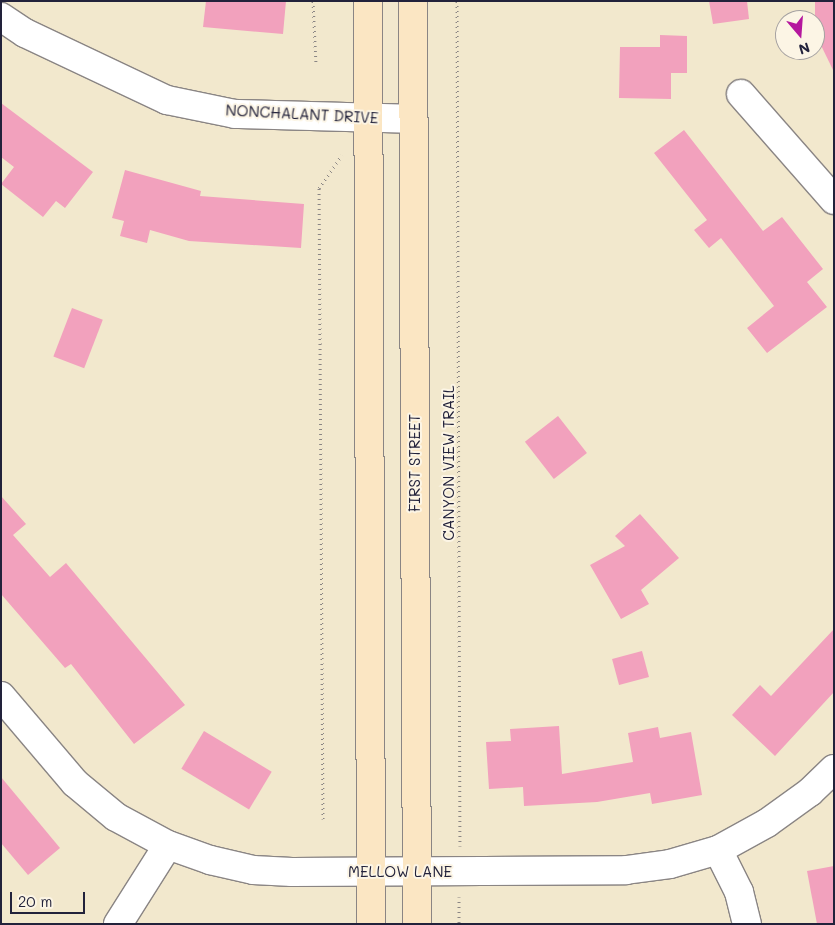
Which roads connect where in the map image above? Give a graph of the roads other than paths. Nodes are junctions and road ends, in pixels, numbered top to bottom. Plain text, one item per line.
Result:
1 (368, 1) edge
2 (413, 1) edge
3 (1, 17) edge
4 (741, 94) dead end
5 (369, 118) junction
6 (413, 118) junction
7 (834, 200) edge
8 (1, 696) edge
9 (834, 769) edge
10 (168, 845) junction
11 (718, 850) junction
12 (371, 872) junction
13 (417, 872) junction
14 (118, 924) edge
15 (371, 924) edge
16 (417, 924) edge
17 (747, 924) edge

1 - 5 main road
2 - 6 main road, FIRST STREET
3 - 5 street, NONCHALANT DRIVE
4 - 7 street
5 - 6 street, NONCHALANT DRIVE
5 - 12 main road
6 - 13 main road, FIRST STREET
8 - 10 street, MELLOW LANE
9 - 11 street, MELLOW LANE
10 - 12 street, MELLOW LANE
10 - 14 street
11 - 13 street, MELLOW LANE
11 - 17 street
12 - 13 street, MELLOW LANE
12 - 15 main road
13 - 16 main road, FIRST STREET

